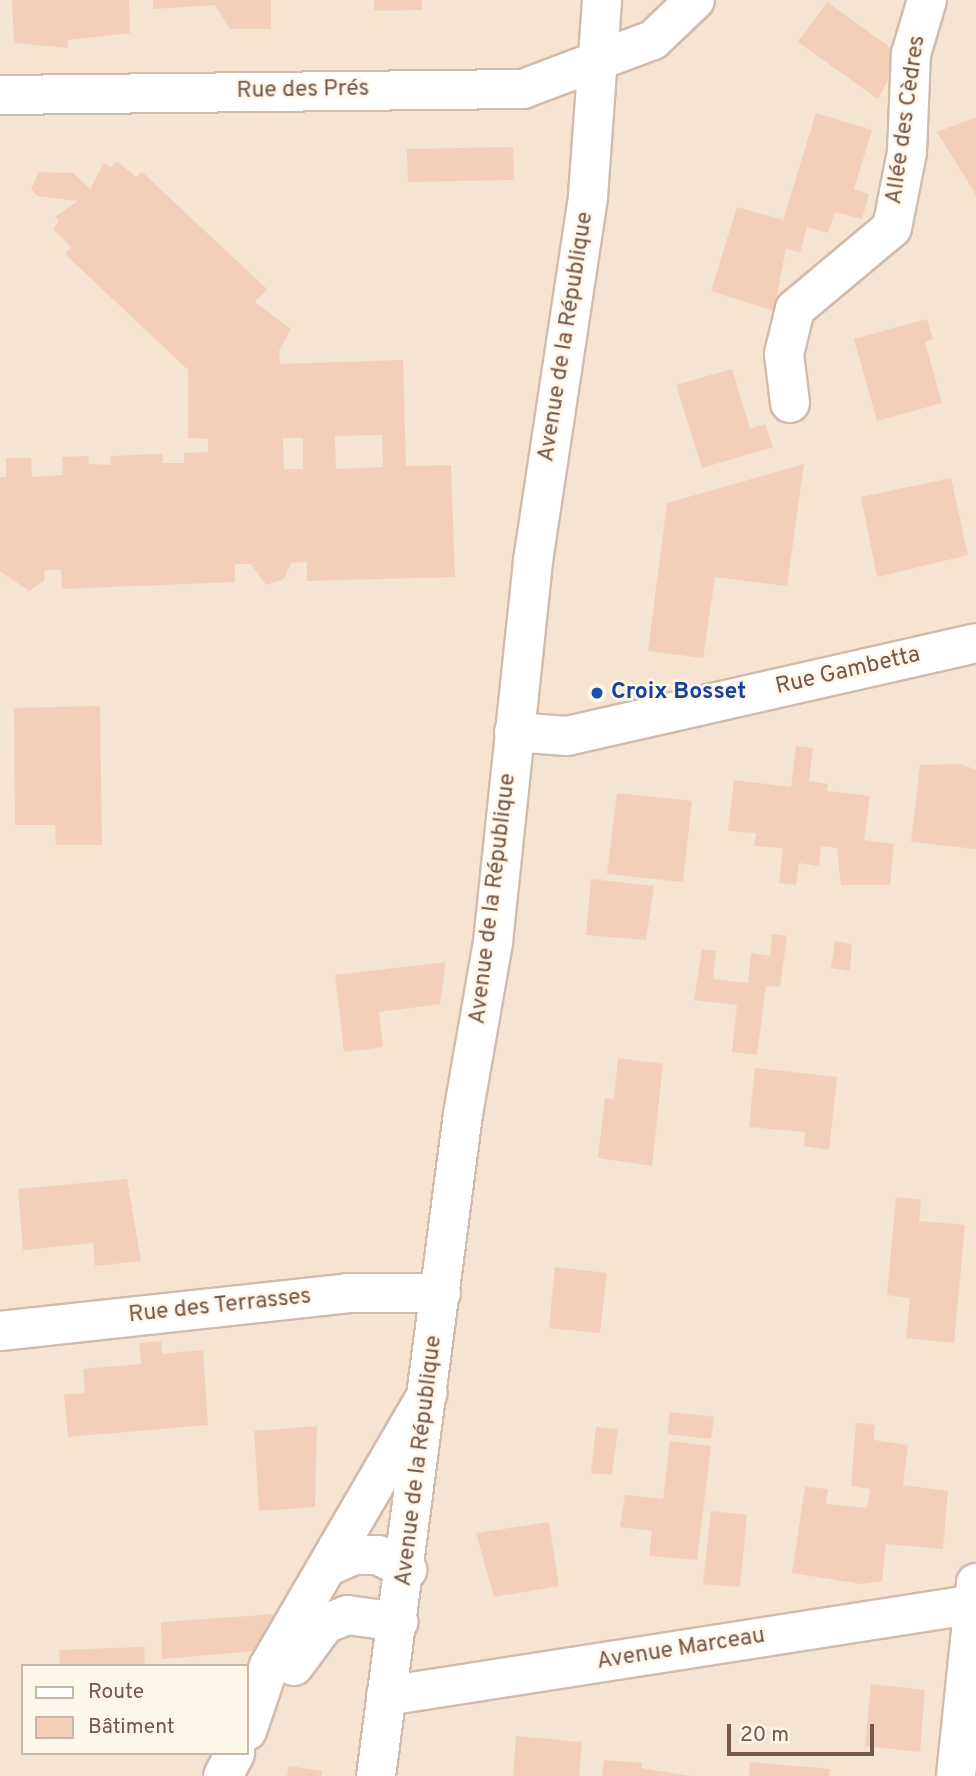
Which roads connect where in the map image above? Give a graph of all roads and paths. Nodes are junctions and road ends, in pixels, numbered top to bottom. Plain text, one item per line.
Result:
1 (602, 0) edge
2 (695, 0) edge
3 (927, 0) edge
4 (601, 63) junction
5 (0, 95) edge
6 (790, 403) dead end
7 (976, 643) edge
8 (514, 732) junction
9 (441, 1293) junction
10 (0, 1331) edge
11 (430, 1389) junction
12 (327, 1567) junction
13 (407, 1570) junction
14 (974, 1597) edge
15 (398, 1622) junction
16 (386, 1696) junction
17 (251, 1721) edge
18 (234, 1755) edge
19 (223, 1776) edge
20 (376, 1776) edge
21 (956, 1776) edge

1 - 4 street, Avenue de la République
2 - 4 street, Rue des Prés
3 - 6 street, Allée des Cèdres
4 - 5 street, Rue des Prés
4 - 8 street, Avenue de la République
7 - 8 street, Rue Gambetta
8 - 9 street, Avenue de la République
9 - 10 street, Rue des Terrasses
9 - 11 street, Avenue de la République
11 - 12 street
11 - 13 street, Avenue de la République
12 - 13 street
12 - 17 street
13 - 15 street, Avenue de la République
14 - 16 street, Avenue Marceau
14 - 21 street
15 - 16 street, Avenue de la République
15 - 17 street
16 - 20 street, Avenue de la République
18 - 19 street

